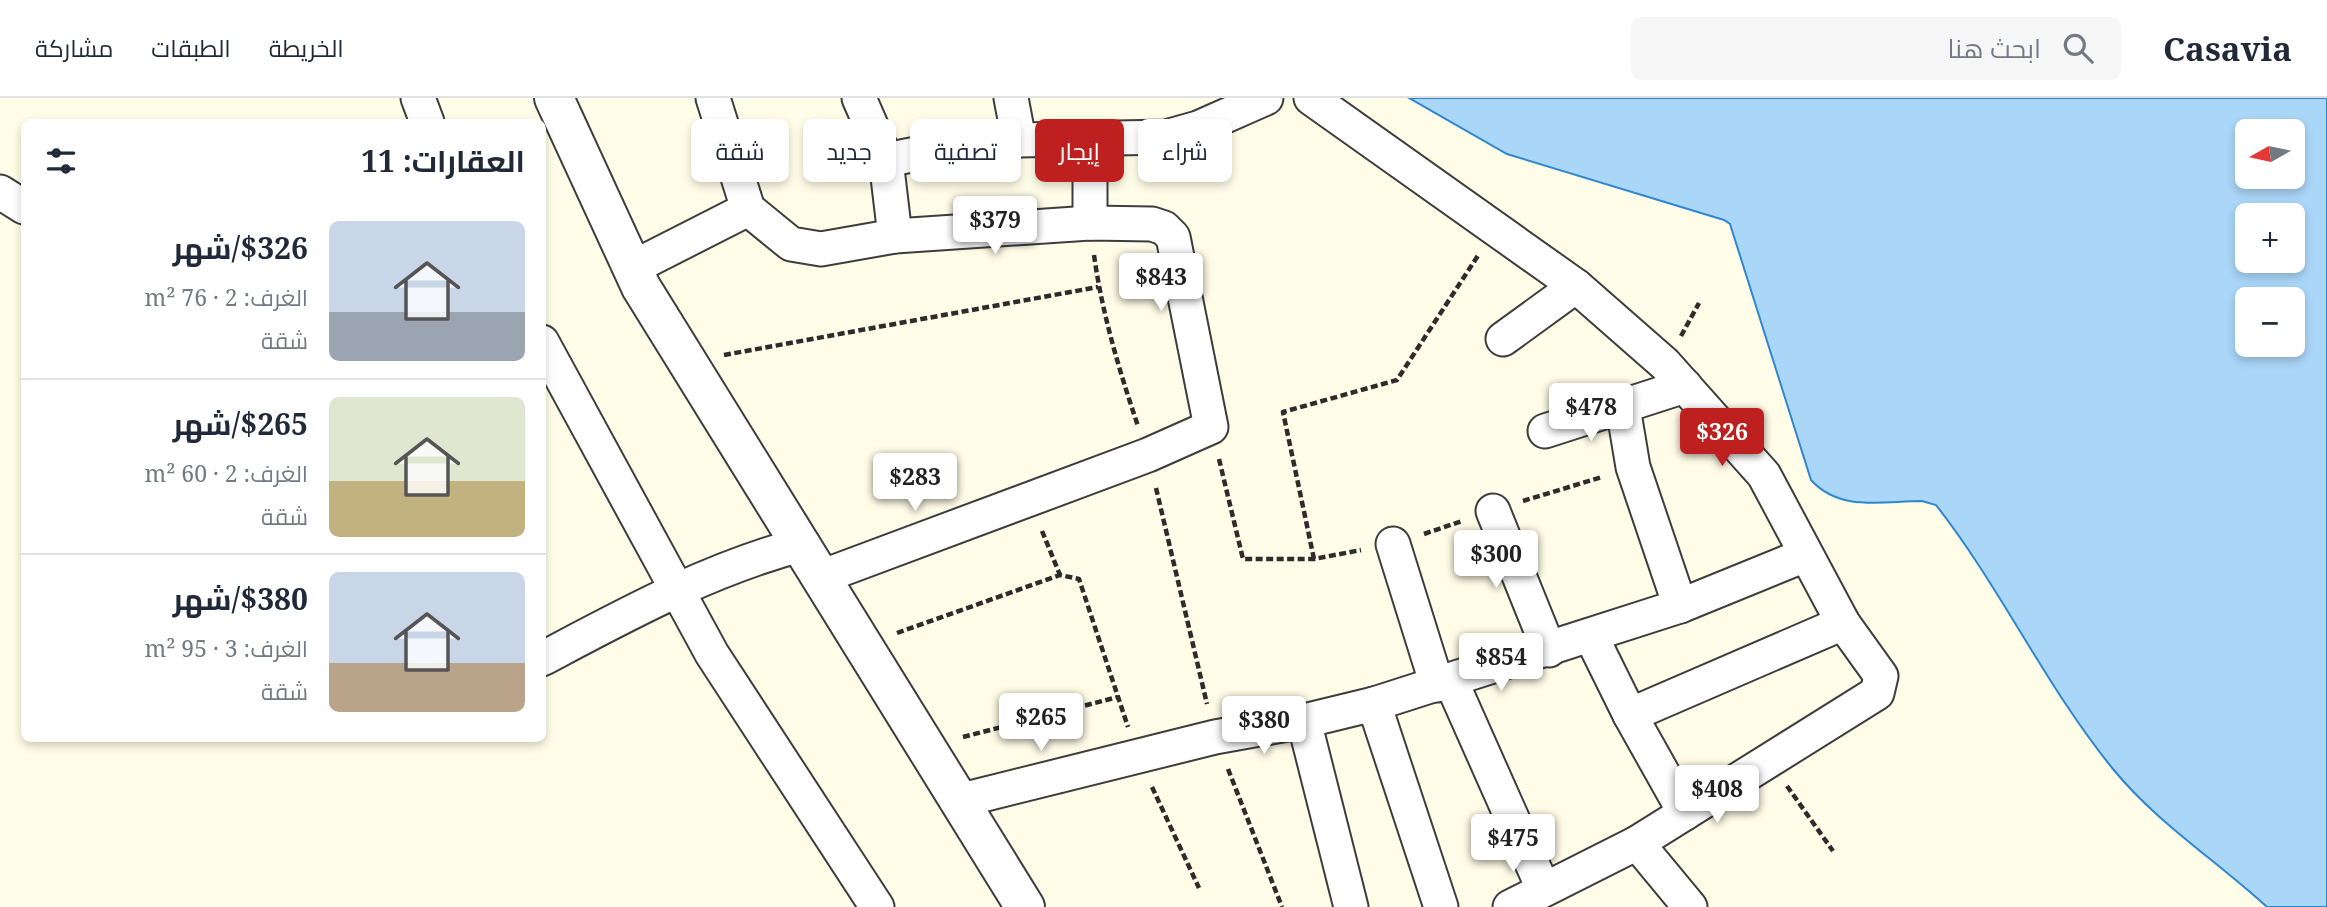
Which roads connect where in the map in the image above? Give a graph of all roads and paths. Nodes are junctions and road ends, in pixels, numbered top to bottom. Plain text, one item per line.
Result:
1 (418, 98) edge
2 (554, 98) edge
3 (713, 98) edge
4 (859, 98) edge
5 (1011, 98) edge
6 (1266, 98) edge
7 (1311, 98) edge
8 (426, 119) edge
9 (868, 119) edge
10 (1015, 119) edge
11 (1124, 139) edge
12 (889, 182) edge
13 (1090, 182) edge
14 (0, 192) edge
15 (21, 206) edge
16 (748, 209) junction
17 (1090, 223) junction
18 (1494, 230) junction
19 (895, 236) junction
20 (632, 268) junction
21 (1576, 286) junction
22 (1503, 339) dead end
23 (546, 349) edge
24 (685, 362) junction
25 (1685, 386) junction
26 (1623, 407) junction
27 (1211, 427) junction
28 (1545, 431) dead end
29 (1147, 455) junction
30 (1633, 467) junction
31 (1028, 500) junction
32 (1493, 511) junction
33 (803, 544) junction
34 (1392, 544) junction
35 (1805, 555) junction
36 (1314, 559) junction
37 (1060, 575) junction
38 (821, 577) junction
39 (675, 589) junction
40 (1679, 606) junction
41 (1843, 623) junction
42 (1591, 636) junction
43 (862, 645) junction
44 (1549, 650) junction
45 (546, 657) edge
46 (1444, 683) junction
47 (1374, 704) junction
48 (1630, 715) junction
49 (1304, 722) junction
50 (1215, 737) junction
51 (926, 747) junction
52 (1137, 757) junction
53 (1769, 761) junction
54 (958, 802) junction
55 (1685, 813) junction
56 (1637, 842) junction
57 (1833, 851) dead end
58 (1199, 888) dead end
59 (1543, 888) junction
60 (877, 907) edge
61 (1025, 907) edge
62 (1282, 907) edge
63 (1351, 907) edge
64 (1441, 907) edge
65 (1510, 907) edge
66 (1690, 907) edge

1 - 8 street
2 - 20 street
3 - 16 street
4 - 9 street
5 - 10 street
6 - 11 street
7 - 18 street
12 - 19 street
13 - 17 street
14 - 15 street
16 - 19 street
16 - 20 street
17 - 19 street
17 - 27 street
18 - 21 street
18 - 36 path
20 - 24 street
21 - 22 street
21 - 25 street
23 - 39 street
24 - 29 path
24 - 33 street
25 - 26 street
25 - 35 street
26 - 28 street
26 - 30 street
27 - 29 street
27 - 36 path
29 - 31 street
29 - 50 path
30 - 32 path
30 - 40 street
31 - 37 path
31 - 38 street
32 - 34 path
32 - 44 street
33 - 38 street
33 - 39 street
34 - 36 path
34 - 46 street
35 - 40 street
35 - 41 street
37 - 43 path
37 - 51 path
38 - 43 street
39 - 45 street
39 - 60 street
40 - 42 street
41 - 48 street
41 - 53 street
42 - 44 street
42 - 48 street
43 - 51 street
44 - 46 street
46 - 47 street
46 - 59 street
47 - 49 street
47 - 64 street
48 - 55 street
49 - 50 street
49 - 63 street
50 - 52 street
50 - 62 path
51 - 54 street
52 - 54 street
52 - 58 path
53 - 55 street
53 - 57 path
54 - 61 street
55 - 56 street
56 - 59 street
56 - 66 street
59 - 65 street

